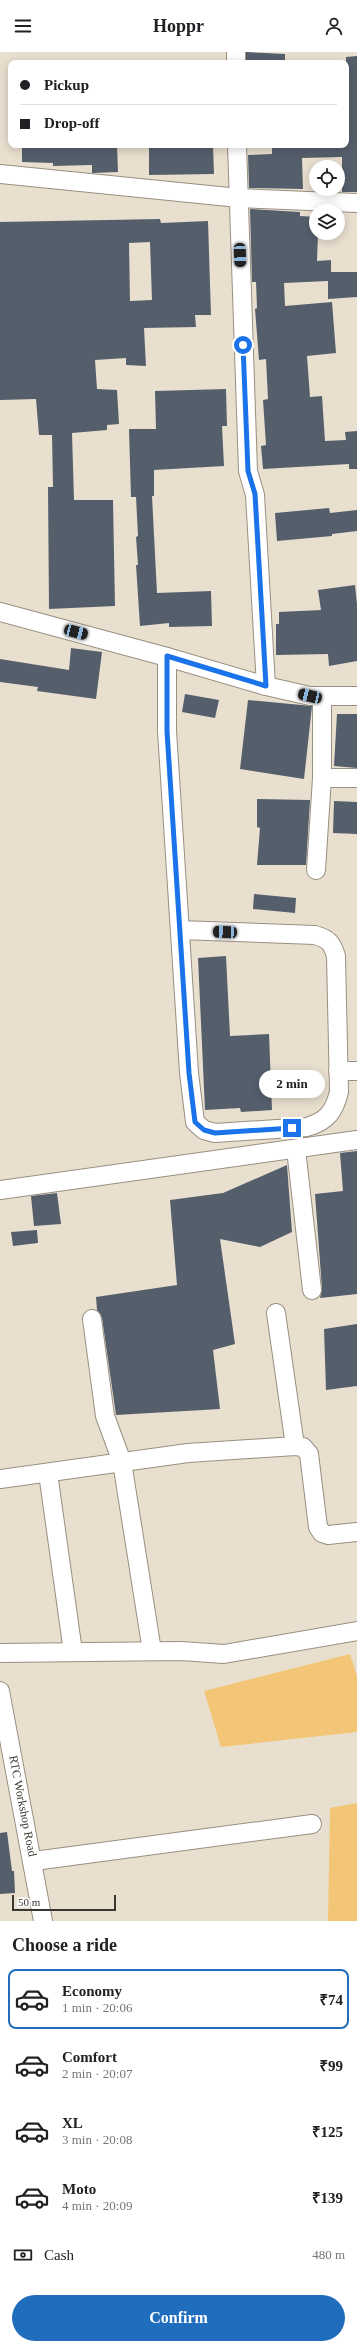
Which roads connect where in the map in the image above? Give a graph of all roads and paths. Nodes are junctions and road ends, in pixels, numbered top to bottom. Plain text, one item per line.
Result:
1 (237, 148) edge
2 (0, 174) edge
3 (239, 198) junction
4 (357, 203) edge
5 (0, 612) edge
6 (167, 656) junction
7 (266, 686) junction
8 (322, 696) junction
9 (357, 696) edge
10 (322, 778) junction
11 (357, 778) edge
12 (316, 870) dead end
13 (180, 930) junction
14 (338, 1071) junction
15 (357, 1071) edge
16 (357, 1140) edge
17 (296, 1149) junction
18 (0, 1190) edge
19 (312, 1290) dead end
20 (276, 1313) dead end
21 (92, 1318) dead end
22 (295, 1446) junction
23 (122, 1462) junction
24 (48, 1473) junction
25 (0, 1479) edge
26 (357, 1532) edge
27 (357, 1631) edge
28 (152, 1651) junction
29 (74, 1652) junction
30 (0, 1653) edge
31 (0, 1691) edge
32 (312, 1824) dead end
33 (34, 1861) junction
34 (44, 1921) edge

1 - 3 street
2 - 3 street
3 - 4 street
3 - 7 street
5 - 6 street
6 - 7 street
6 - 13 street
7 - 8 street
8 - 9 street
8 - 10 street
10 - 11 street
10 - 12 street
13 - 14 street
13 - 14 street
14 - 15 street
16 - 17 street
17 - 18 street
17 - 19 street
20 - 22 street
21 - 23 street
22 - 23 street
22 - 26 street
23 - 24 street
23 - 28 street
24 - 25 street
24 - 29 street
27 - 28 street
28 - 29 street
29 - 30 street
31 - 33 street, RTC Workshop Road
32 - 33 street
33 - 34 street, RTC Workshop Road

